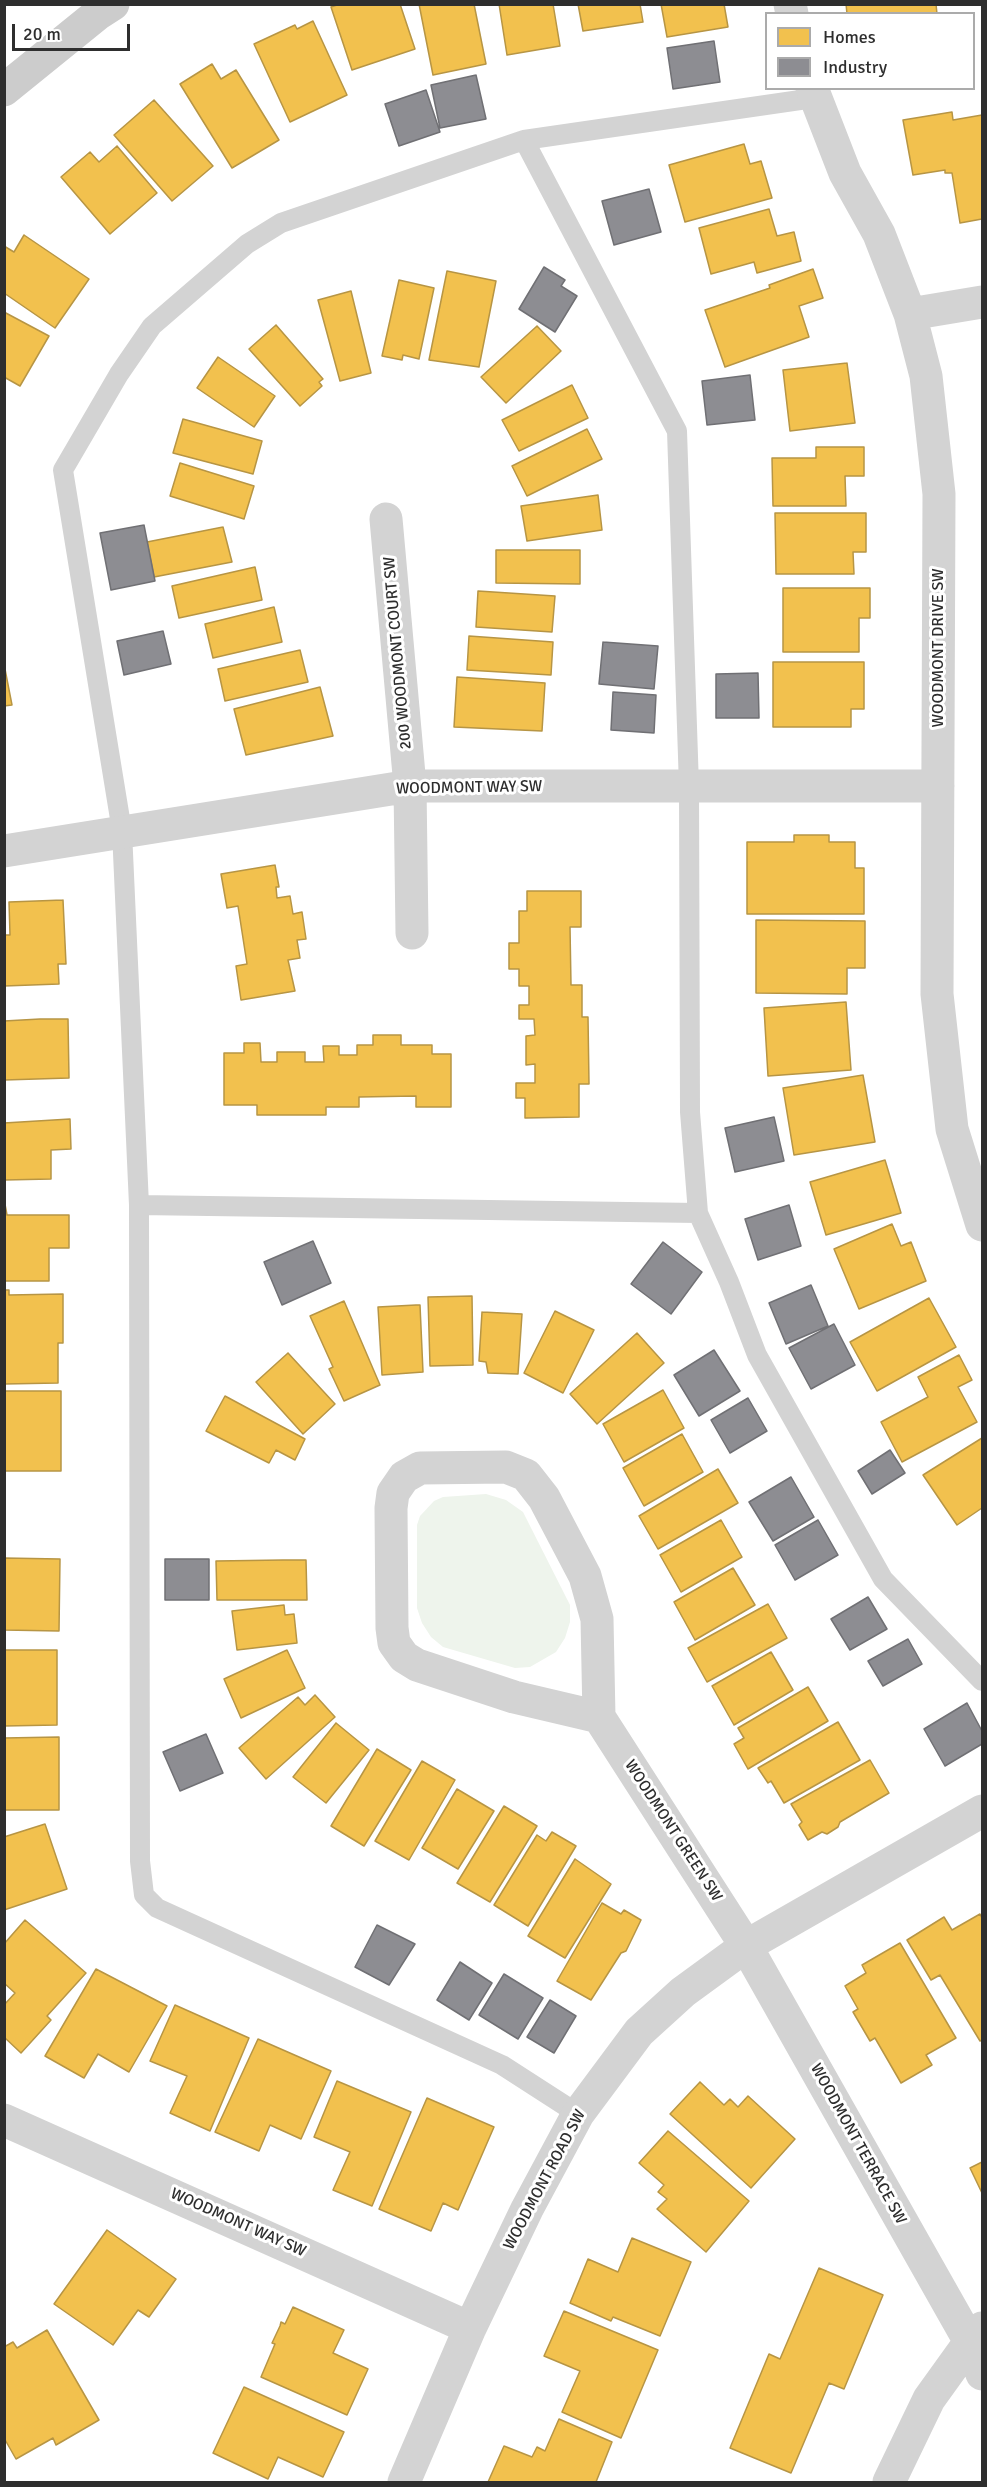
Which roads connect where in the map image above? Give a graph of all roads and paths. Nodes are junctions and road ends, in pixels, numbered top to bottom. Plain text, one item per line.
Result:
1 (113, 4) edge
2 (4, 90) edge
3 (813, 93) edge
4 (524, 140) junction
5 (982, 302) edge
6 (910, 314) junction
7 (386, 519) dead end
8 (410, 786) junction
9 (689, 786) junction
10 (938, 786) junction
11 (122, 831) junction
12 (4, 851) edge
13 (412, 933) dead end
14 (139, 1205) junction
15 (698, 1213) junction
16 (982, 1225) edge
17 (982, 1681) edge
18 (599, 1717) junction
19 (982, 1811) edge
20 (746, 1946) junction
21 (578, 2114) junction
22 (4, 2120) edge
23 (470, 2328) junction
24 (976, 2335) edge
25 (982, 2374) edge
26 (404, 2482) edge
27 (889, 2482) edge

1 - 2 street
3 - 4 lane
3 - 6 street, WOODMONT DRIVE SW
4 - 9 lane
4 - 11 lane
5 - 6 street
6 - 10 street, WOODMONT DRIVE SW
7 - 8 street, 200 WOODMONT COURT SW
8 - 9 street, WOODMONT WAY SW
8 - 11 street, WOODMONT WAY SW
8 - 13 street, 200 WOODMONT COURT SW
9 - 10 street, WOODMONT WAY SW
9 - 15 lane
10 - 16 street, WOODMONT DRIVE SW
11 - 12 street, WOODMONT WAY SW
11 - 14 lane
14 - 15 lane
14 - 21 lane
15 - 17 lane
18 - 18 street
18 - 20 street, WOODMONT GREEN SW
19 - 20 street, WOODMONT ROAD SW
20 - 21 street, WOODMONT ROAD SW
20 - 24 street, WOODMONT TERRACE SW
21 - 23 street, WOODMONT ROAD SW
22 - 23 street, WOODMONT WAY SW
23 - 26 street, WOODMONT ROAD SW
24 - 25 street, WOODMONT TERRACE SW
24 - 27 street

